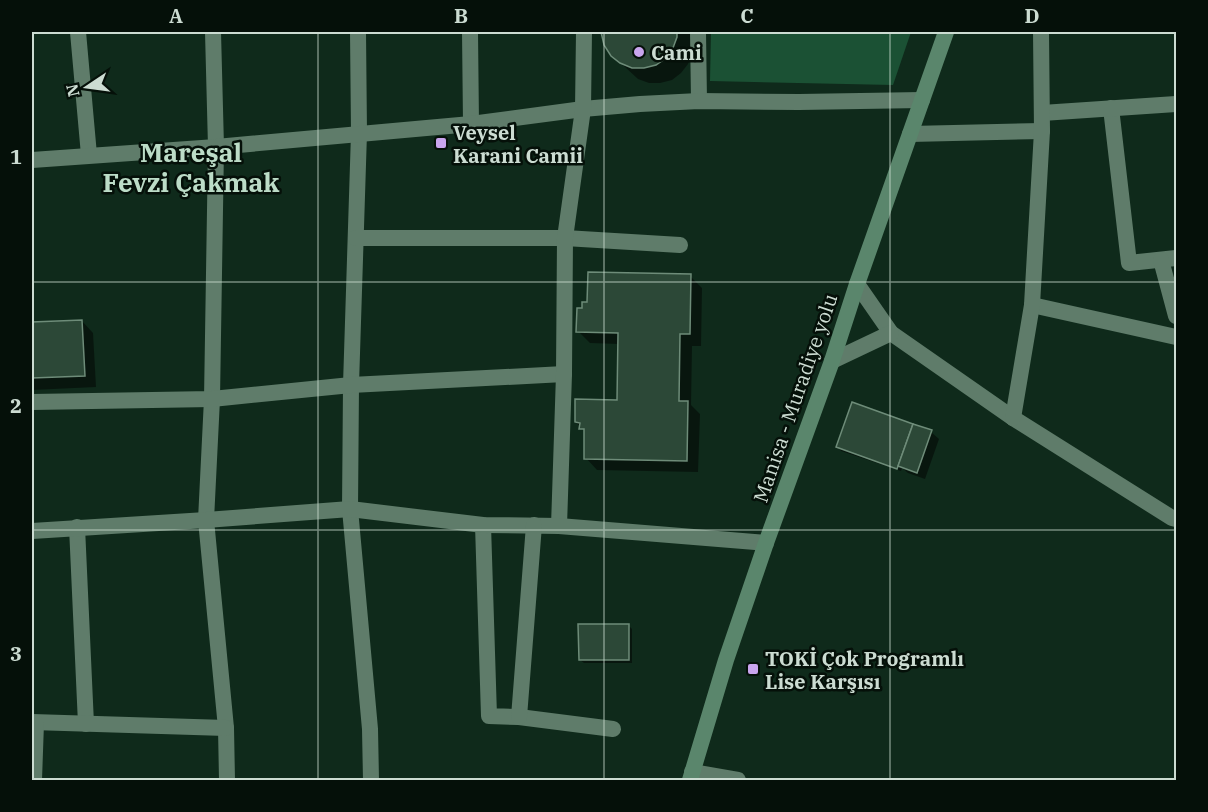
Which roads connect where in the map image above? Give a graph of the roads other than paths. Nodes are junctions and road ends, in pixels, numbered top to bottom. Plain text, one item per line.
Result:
1 (78, 32) edge
2 (213, 32) edge
3 (358, 32) edge
4 (470, 32) edge
5 (584, 32) edge
6 (698, 32) edge
7 (946, 32) edge
8 (1041, 32) edge
9 (922, 100) junction
10 (699, 101) junction
11 (1176, 104) edge
12 (1111, 108) junction
13 (583, 110) junction
14 (1042, 113) junction
15 (471, 124) junction
16 (1042, 132) junction
17 (359, 133) junction
18 (910, 134) junction
19 (216, 147) junction
20 (89, 155) junction
21 (32, 160) edge
22 (356, 238) junction
23 (566, 238) junction
24 (680, 245) dead end
25 (1169, 259) edge
26 (857, 284) junction
27 (1032, 305) junction
28 (1176, 316) edge
29 (891, 333) junction
30 (1176, 337) edge
31 (832, 361) junction
32 (564, 374) junction
33 (351, 385) junction
34 (212, 399) junction
35 (32, 402) edge
36 (1013, 418) junction
37 (350, 509) junction
38 (1176, 519) edge
39 (206, 520) junction
40 (483, 525) junction
41 (534, 525) junction
42 (559, 526) junction
43 (77, 527) junction
44 (32, 531) edge
45 (766, 543) junction
46 (519, 717) junction
47 (34, 723) edge
48 (86, 724) junction
49 (226, 728) junction
50 (613, 729) dead end
51 (691, 776) edge
52 (34, 780) edge
53 (228, 780) edge
54 (371, 780) edge
55 (738, 780) edge

1 - 20 street
2 - 19 street
3 - 17 street
4 - 15 street
5 - 13 street
6 - 10 street
7 - 9 main road, Manisa - Muradiye yolu
8 - 14 street
9 - 10 street
9 - 18 main road, Manisa - Muradiye yolu
10 - 13 street
11 - 12 street
12 - 14 street
12 - 25 street
13 - 15 street
13 - 23 street
14 - 16 street
15 - 17 street
16 - 18 street
16 - 27 street
17 - 19 street
17 - 22 street
18 - 26 main road, Manisa - Muradiye yolu
19 - 20 street
19 - 34 street
20 - 21 street
22 - 23 street
22 - 33 street
23 - 24 street
23 - 32 street
25 - 28 street
26 - 29 street
26 - 31 main road, Manisa - Muradiye yolu
27 - 30 street
27 - 36 street
29 - 31 street
29 - 36 street
31 - 45 main road, Manisa - Muradiye yolu
32 - 33 street
32 - 42 street
33 - 34 street
33 - 37 street
34 - 35 street
34 - 39 street
36 - 38 street
37 - 39 street
37 - 40 street
37 - 54 street
39 - 43 street
39 - 49 street
40 - 41 street
40 - 46 street
41 - 42 street
41 - 46 street
42 - 45 street
43 - 44 street
43 - 48 street
45 - 51 main road, Manisa - Muradiye yolu
46 - 50 street
47 - 48 street
47 - 52 street
48 - 49 street
49 - 53 street
51 - 55 street

